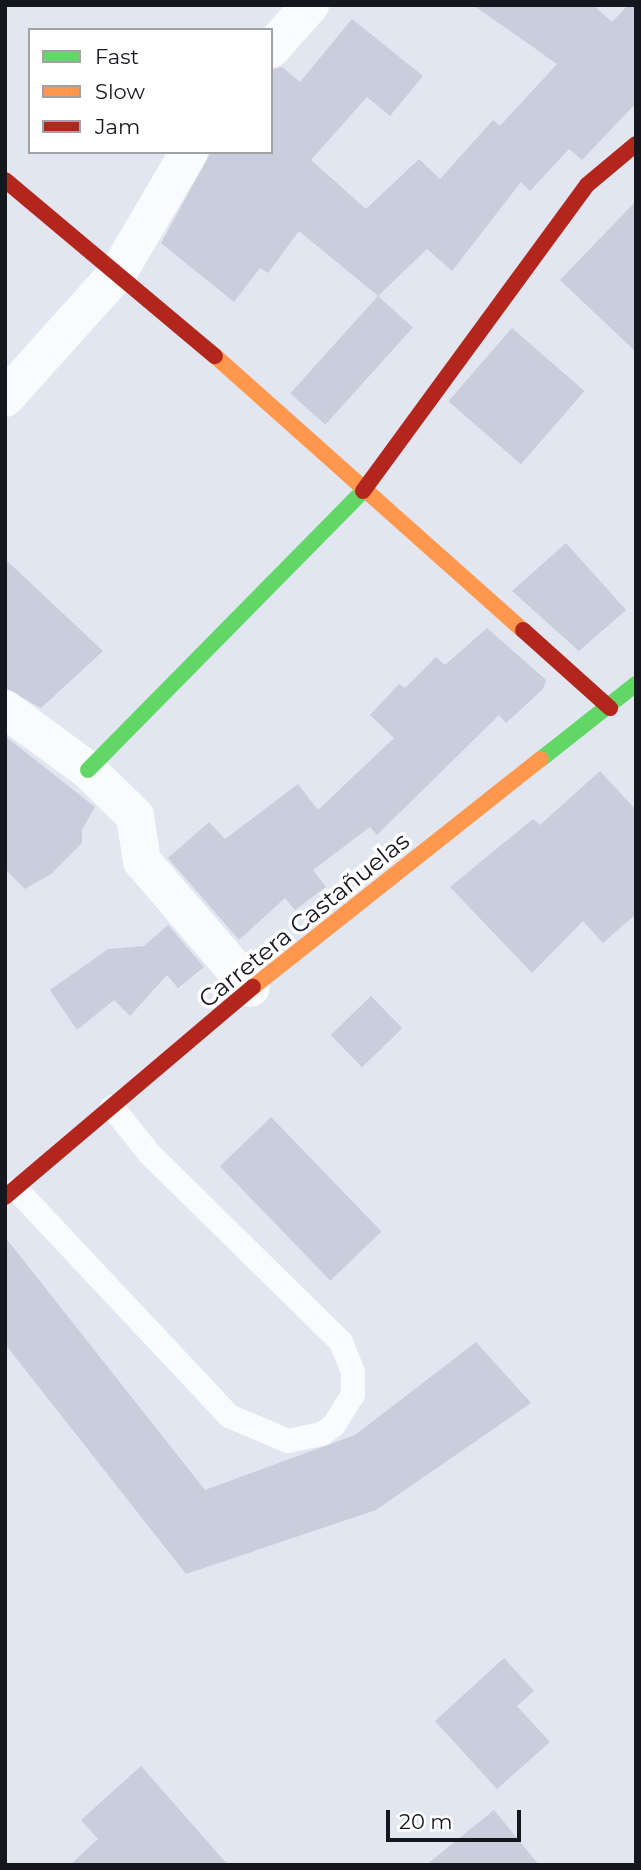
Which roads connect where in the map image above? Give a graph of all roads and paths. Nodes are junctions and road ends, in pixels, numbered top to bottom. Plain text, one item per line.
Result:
1 (310, 5) edge
2 (273, 47) edge
3 (636, 144) edge
4 (188, 154) edge
5 (5, 180) edge
6 (119, 271) junction
7 (5, 398) edge
8 (363, 491) junction
9 (636, 684) edge
10 (610, 708) junction
11 (5, 709) edge
12 (88, 770) junction
13 (251, 988) junction
14 (112, 1107) junction
15 (11, 1194) edge

1 - 2 street
3 - 8 street
4 - 6 street
5 - 6 street
6 - 7 street
6 - 8 street
8 - 10 street
8 - 12 street
9 - 10 street, Carretera Castañuelas
10 - 13 street, Carretera Castañuelas
11 - 12 street
12 - 13 street
13 - 14 street, Carretera Castañuelas
14 - 15 street, Carretera Castañuelas
14 - 15 lane

